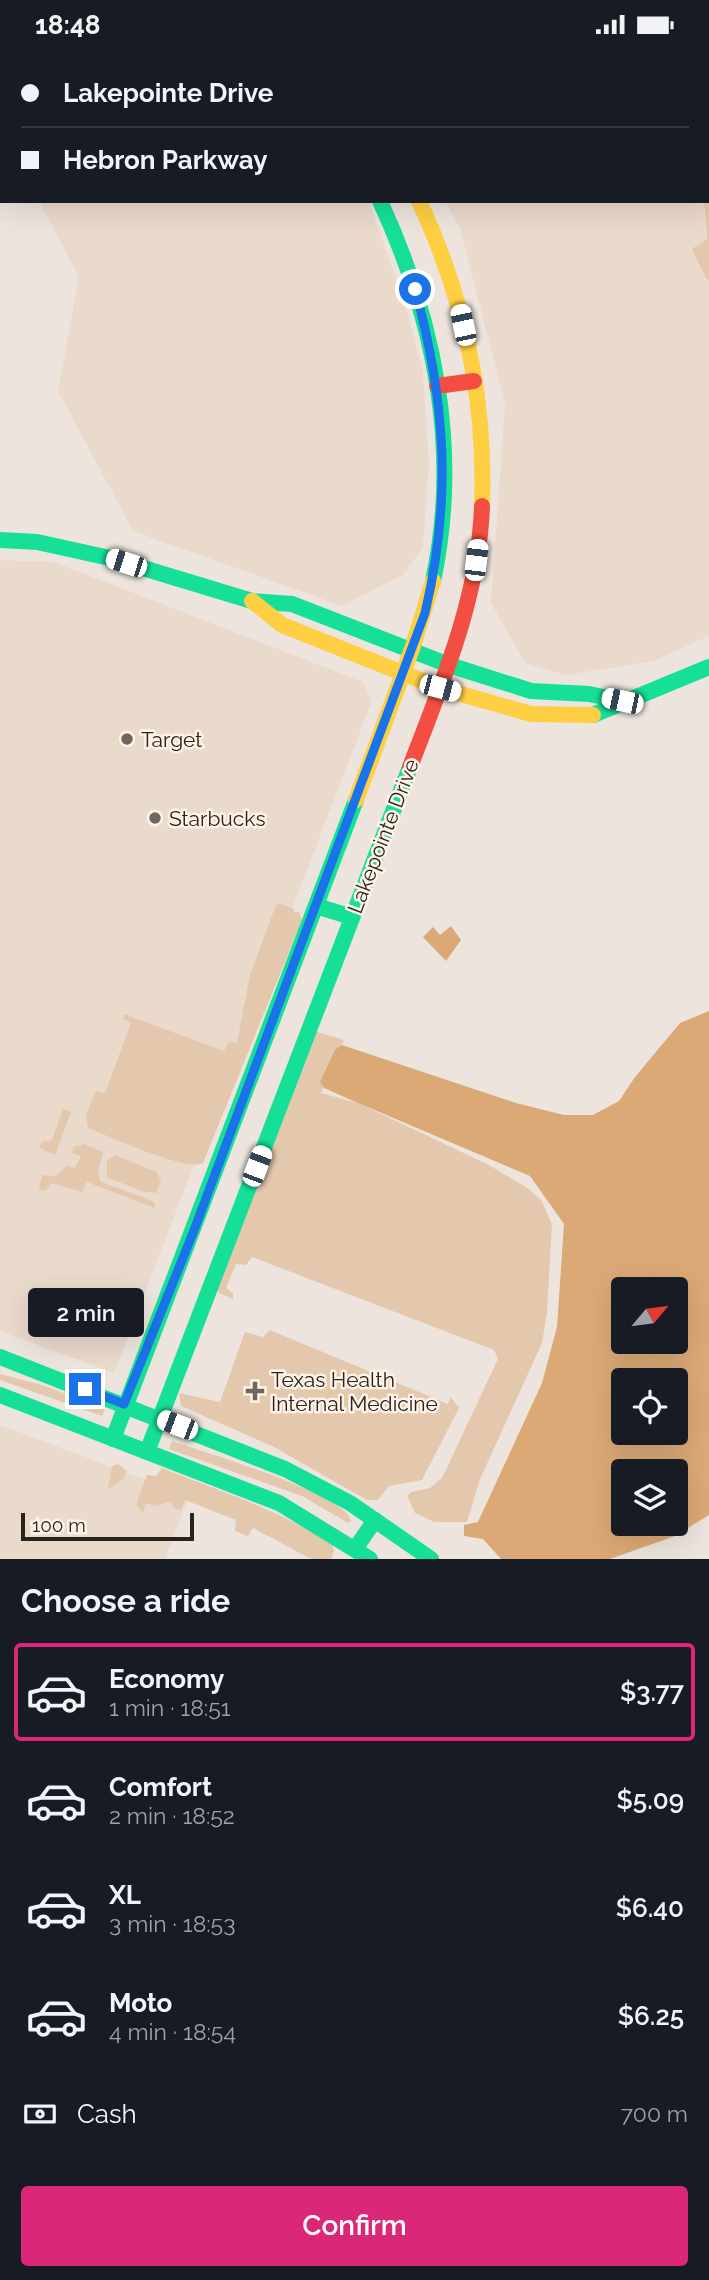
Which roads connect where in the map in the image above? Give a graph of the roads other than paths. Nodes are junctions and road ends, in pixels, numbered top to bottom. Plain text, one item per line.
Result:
1 (381, 203) edge
2 (420, 203) edge
3 (474, 381) junction
4 (437, 386) junction
5 (0, 540) edge
6 (252, 601) junction
7 (412, 649) junction
8 (449, 665) junction
9 (709, 667) edge
10 (404, 673) junction
11 (440, 688) junction
12 (622, 701) junction
13 (316, 906) junction
14 (352, 917) junction
15 (0, 1357) edge
16 (0, 1395) edge
17 (124, 1404) junction
18 (162, 1419) junction
19 (113, 1439) junction
20 (147, 1452) junction
21 (375, 1520) junction
22 (355, 1549) junction
23 (370, 1559) edge
24 (431, 1559) edge

1 - 4 main road, Lakepointe Drive
2 - 3 main road, Lakepointe Drive
3 - 4 main road
3 - 8 main road, Lakepointe Drive
4 - 7 main road, Lakepointe Drive
5 - 6 main road
6 - 7 main road
6 - 10 main road
7 - 8 main road
7 - 10 main road, Lakepointe Drive
8 - 11 main road, Lakepointe Drive
8 - 12 main road
9 - 12 main road
10 - 11 main road
10 - 13 main road, Lakepointe Drive
11 - 12 main road
11 - 14 main road, Lakepointe Drive
13 - 14 main road
13 - 17 main road, Lakepointe Drive
14 - 18 main road, Lakepointe Drive
15 - 17 main road
16 - 19 main road
17 - 18 main road
17 - 19 main road, Lakepointe Drive
18 - 20 main road, Lakepointe Drive
18 - 21 main road
19 - 20 main road
20 - 22 main road
21 - 22 main road
21 - 24 main road
22 - 23 main road

